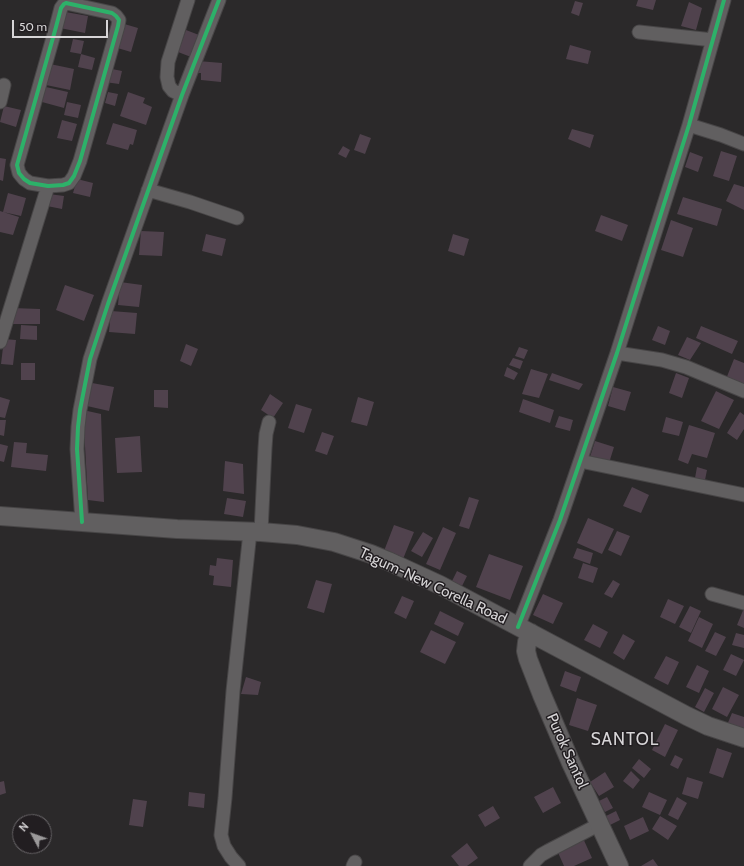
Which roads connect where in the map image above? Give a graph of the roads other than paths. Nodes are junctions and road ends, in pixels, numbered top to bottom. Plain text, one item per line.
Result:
1 (188, 0) edge
2 (219, 0) edge
3 (724, 0) edge
4 (639, 32) dead end
5 (713, 40) junction
6 (4, 85) dead end
7 (182, 94) junction
8 (0, 102) edge
9 (690, 125) junction
10 (744, 144) edge
11 (48, 186) junction
12 (148, 190) junction
13 (237, 218) dead end
14 (0, 342) edge
15 (617, 352) junction
16 (744, 391) edge
17 (269, 422) dead end
18 (580, 461) junction
19 (744, 495) edge
20 (0, 516) edge
21 (82, 522) junction
22 (256, 532) junction
23 (712, 594) dead end
24 (744, 603) edge
25 (525, 630) junction
26 (744, 738) edge
27 (600, 824) junction
28 (239, 866) edge
29 (530, 866) edge
30 (619, 866) edge

1 - 7 street
2 - 7 street
3 - 5 street
4 - 5 street
5 - 9 street
6 - 8 street
7 - 12 street
9 - 10 street
9 - 15 street
11 - 11 street
11 - 14 street
12 - 13 street
12 - 21 street
15 - 16 street
15 - 18 street
17 - 22 street
18 - 19 street
18 - 25 street
20 - 21 main road, Tagum-New Corella Road
21 - 22 main road, Tagum-New Corella Road
22 - 25 main road, Tagum-New Corella Road
22 - 28 street
23 - 24 street
25 - 26 main road, Tagum-New Corella Road
25 - 27 main road, Purok Santol
27 - 29 street
27 - 30 main road, Purok Santol

